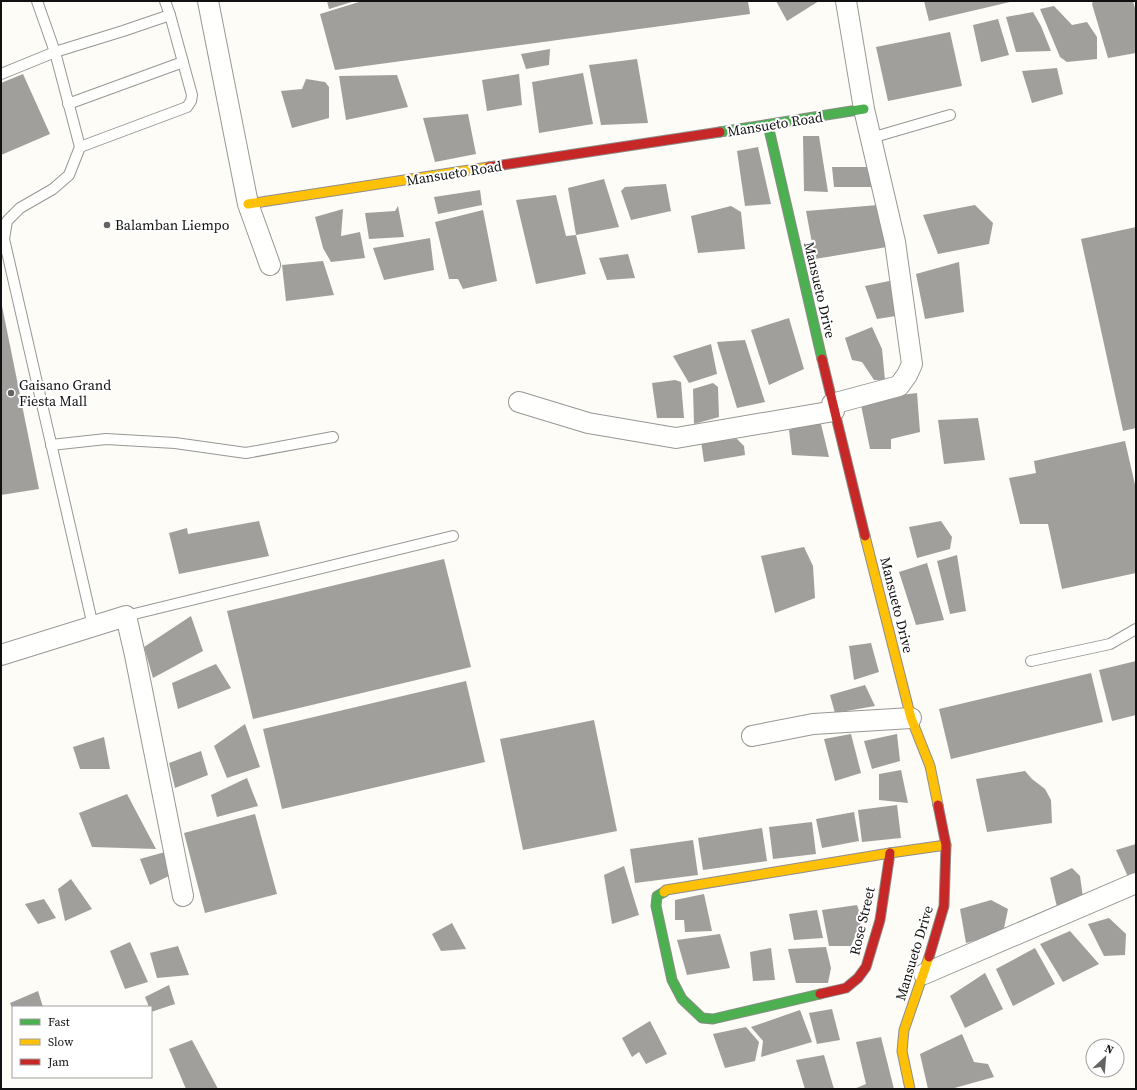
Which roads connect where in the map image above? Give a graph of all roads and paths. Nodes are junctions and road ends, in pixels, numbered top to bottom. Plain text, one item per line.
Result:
1 (36, 1) edge
2 (165, 1) edge
3 (208, 1) edge
4 (846, 1) edge
5 (170, 15) junction
6 (55, 52) junction
7 (183, 62) junction
8 (1, 74) edge
9 (68, 104) junction
10 (864, 109) junction
11 (950, 115) dead end
12 (768, 125) junction
13 (871, 138) junction
14 (80, 147) junction
15 (248, 204) junction
16 (270, 265) dead end
17 (519, 402) dead end
18 (833, 408) junction
19 (333, 437) dead end
20 (51, 445) junction
21 (453, 536) dead end
22 (126, 616) junction
23 (93, 626) junction
24 (1136, 629) edge
25 (1, 655) edge
26 (1031, 661) dead end
27 (911, 718) junction
28 (752, 736) dead end
29 (946, 845) junction
30 (890, 853) junction
31 (1136, 883) edge
32 (183, 896) dead end
33 (924, 974) junction
34 (910, 1089) edge

1 - 6 lane
2 - 5 lane
3 - 15 street
4 - 10 street
5 - 6 lane
5 - 7 lane
6 - 8 lane
6 - 9 lane
7 - 9 lane
7 - 14 lane
9 - 14 lane
10 - 12 street, Mansueto Road
10 - 13 street
11 - 13 lane
12 - 15 street, Mansueto Road
12 - 18 street, Mansueto Drive
13 - 18 street
14 - 20 lane
15 - 16 street
17 - 18 street
18 - 27 street, Mansueto Drive
19 - 20 lane
20 - 23 lane
21 - 22 lane
22 - 23 street
22 - 32 street
23 - 25 street
24 - 26 lane
27 - 28 street
27 - 29 street, Mansueto Drive
29 - 30 street
29 - 33 street, Mansueto Drive
30 - 30 street, Rose Street
31 - 33 street
33 - 34 street, Mansueto Drive

